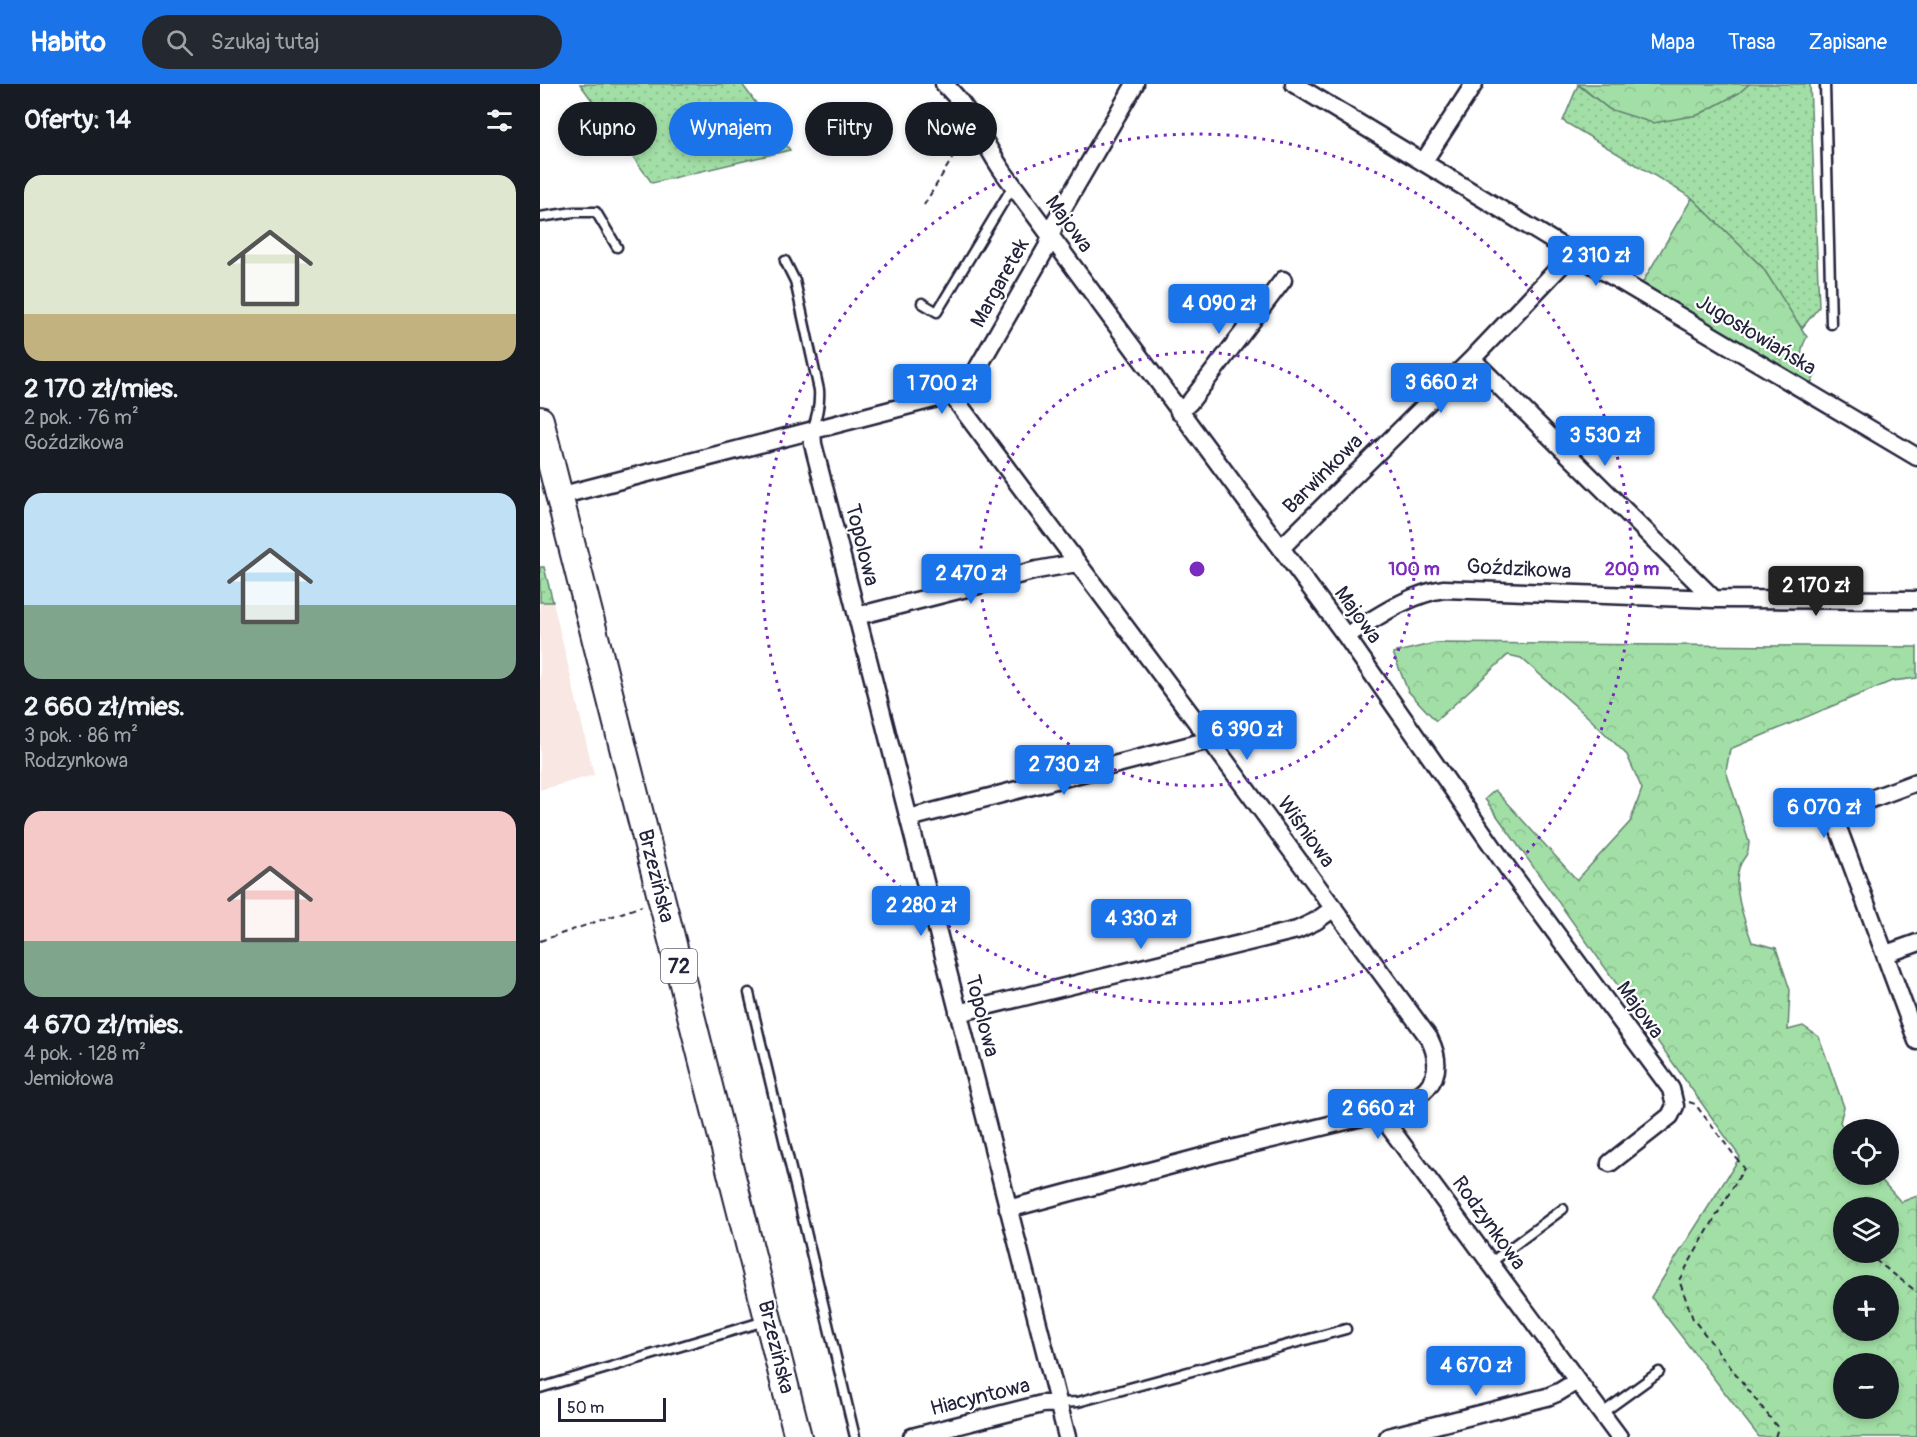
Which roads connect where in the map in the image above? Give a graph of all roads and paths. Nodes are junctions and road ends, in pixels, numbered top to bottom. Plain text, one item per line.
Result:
1 (944, 84) edge
2 (1135, 84) edge
3 (1294, 84) edge
4 (1474, 84) edge
5 (1825, 84) edge
6 (961, 102) edge
7 (954, 156) edge
8 (992, 156) edge
9 (1424, 161) junction
10 (1013, 186) junction
11 (924, 205) dead end
12 (540, 218) edge
13 (1050, 236) junction
14 (618, 247) dead end
15 (1573, 253) junction
16 (785, 261) dead end
17 (1283, 280) dead end
18 (922, 303) dead end
19 (1831, 324) dead end
20 (1472, 359) junction
21 (951, 394) junction
22 (1179, 411) junction
23 (540, 420) edge
24 (812, 431) junction
25 (1917, 457) edge
26 (559, 496) junction
27 (1281, 548) junction
28 (1077, 563) junction
29 (1714, 599) junction
30 (1917, 600) edge
31 (857, 616) junction
32 (1346, 636) junction
33 (1210, 740) junction
34 (1917, 782) edge
35 (909, 818) junction
36 (662, 900) junction
37 (1334, 908) junction
38 (540, 941) edge
39 (1917, 942) edge
40 (1886, 954) junction
41 (749, 993) dead end
42 (958, 1013) junction
43 (1917, 1041) edge
44 (1673, 1096) junction
45 (1380, 1113) junction
46 (1610, 1163) dead end
47 (1008, 1209) junction
48 (1563, 1209) dead end
49 (1490, 1263) junction
50 (1879, 1263) edge
51 (1917, 1292) edge
52 (769, 1320) junction
53 (1346, 1329) dead end
54 (1659, 1372) dead end
55 (1577, 1380) junction
56 (540, 1388) edge
57 (1058, 1402) junction
58 (1601, 1414) junction
59 (798, 1437) edge
60 (855, 1437) edge
61 (912, 1437) edge
62 (1067, 1437) edge
63 (1388, 1437) edge
64 (1619, 1437) edge
65 (1775, 1437) edge

1 - 6 street, Majowa
2 - 13 street, Margaretek
3 - 9 street, Jugosłowiańska
4 - 9 street
5 - 19 lane
7 - 11 path
8 - 10 street, Majowa
9 - 15 street, Jugosłowiańska
10 - 13 street, Majowa
10 - 18 lane
12 - 14 lane
13 - 21 street, Margaretek
13 - 22 street, Majowa
15 - 20 street, Barwinkowa
15 - 25 street, Jugosłowiańska
16 - 24 lane
17 - 22 street
20 - 27 street, Barwinkowa
20 - 29 street
21 - 24 street, Margaretek
21 - 28 street, Wiśniowa
22 - 27 street, Majowa
23 - 26 main road, Brzezińska / 72
24 - 26 street, Margaretek
24 - 31 street, Topolowa
26 - 36 main road, Brzezińska / 72
27 - 32 street, Majowa
28 - 31 street
28 - 33 street, Wiśniowa
29 - 30 street, Goździkowa
29 - 32 street, Goździkowa
31 - 35 street, Topolowa
32 - 44 street, Majowa
33 - 35 street
33 - 37 street, Wiśniowa
34 - 40 street
35 - 42 street, Topolowa
36 - 38 path
36 - 52 main road, Brzezińska / 72
37 - 42 street
37 - 45 street, Wiśniowa
39 - 40 street
40 - 43 street
41 - 60 lane
42 - 47 street, Topolowa
44 - 46 street
44 - 65 path
45 - 47 street
45 - 49 street, Rodzynkowa
47 - 57 street, Topolowa
48 - 49 lane
49 - 55 street, Rodzynkowa
50 - 51 path
52 - 56 lane
52 - 59 main road, Brzezińska / 72
53 - 57 lane
54 - 58 lane
55 - 58 street, Rodzynkowa
55 - 63 street
57 - 61 street, Hiacyntowa
57 - 62 street, Topolowa
58 - 64 street, Rodzynkowa

